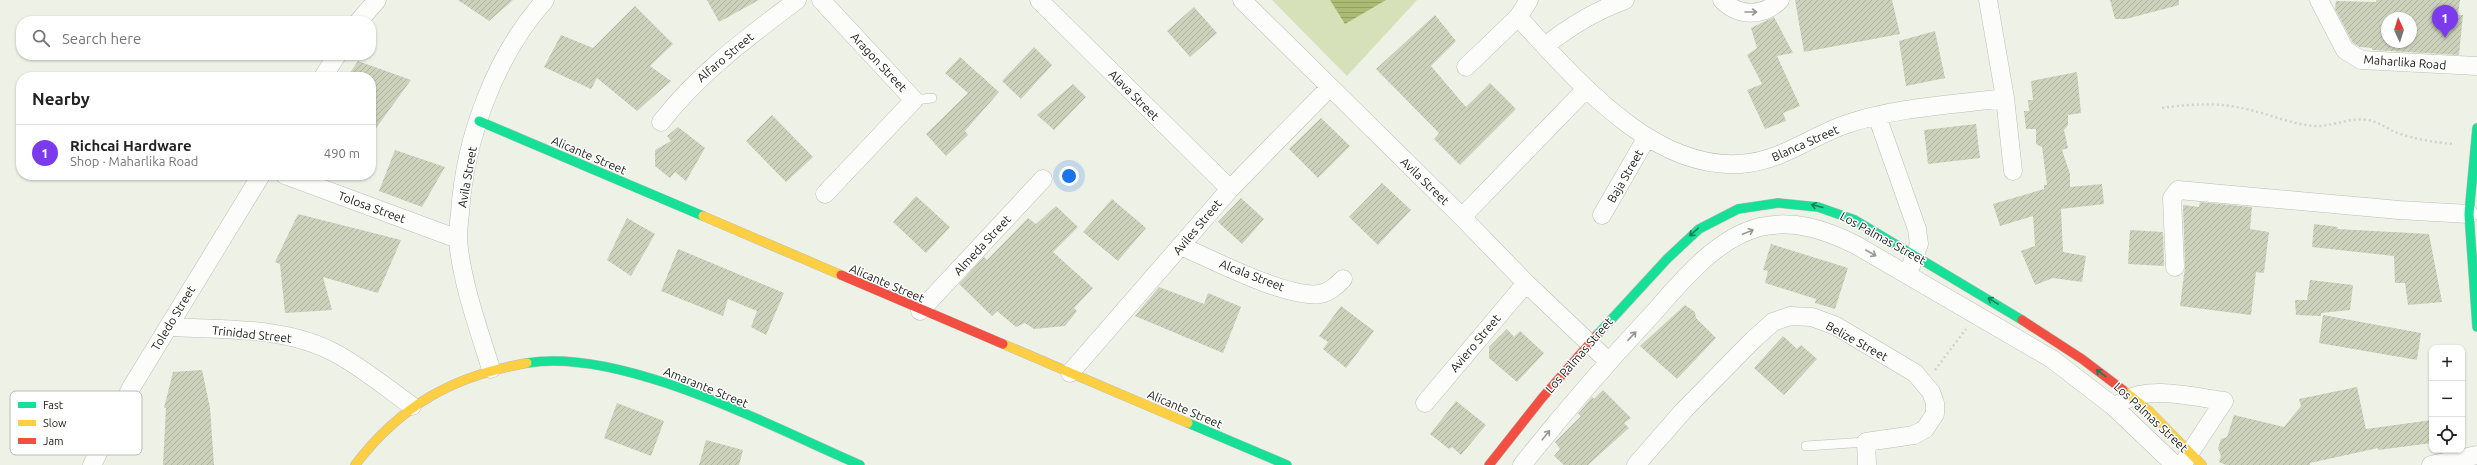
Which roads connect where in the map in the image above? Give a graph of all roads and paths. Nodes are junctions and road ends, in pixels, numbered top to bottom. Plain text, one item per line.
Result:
1 (377, 0) edge
2 (546, 0) edge
3 (797, 0) edge
4 (821, 0) edge
5 (1039, 0) edge
6 (1242, 0) edge
7 (1530, 0) edge
8 (1625, 0) edge
9 (1722, 0) edge
10 (1780, 0) edge
11 (1988, 0) edge
12 (2319, 0) edge
13 (363, 16) edge
14 (1518, 17) junction
15 (1545, 46) junction
16 (334, 60) edge
17 (2477, 66) edge
18 (1466, 67) dead end
19 (326, 72) edge
20 (1330, 88) junction
21 (1586, 89) junction
22 (932, 98) dead end
23 (2005, 98) junction
24 (914, 100) junction
25 (2162, 108) dead end
26 (1877, 116) junction
27 (479, 121) junction
28 (661, 122) dead end
29 (2477, 128) edge
30 (1647, 137) junction
31 (2451, 143) dead end
32 (2013, 171) dead end
33 (1043, 179) dead end
34 (258, 180) edge
35 (299, 180) edge
36 (1230, 189) junction
37 (825, 194) dead end
38 (2469, 214) junction
39 (1602, 215) dead end
40 (1462, 217) junction
41 (458, 239) junction
42 (1182, 246) junction
43 (1916, 256) junction
44 (2175, 266) dead end
45 (1906, 274) junction
46 (1343, 279) dead end
47 (1526, 283) junction
48 (920, 310) junction
49 (1977, 314) junction
50 (168, 327) junction
51 (2477, 327) edge
52 (1589, 342) junction
53 (1608, 362) junction
54 (491, 368) junction
55 (1070, 373) junction
56 (1925, 383) junction
57 (129, 391) edge
58 (2132, 396) junction
59 (1425, 403) dead end
60 (412, 406) junction
61 (2113, 406) junction
62 (1866, 442) junction
63 (1806, 446) dead end
64 (97, 455) edge
65 (2477, 455) edge
66 (1494, 458) edge
67 (2191, 461) edge
68 (2452, 463) edge
69 (92, 465) edge
70 (355, 465) edge
71 (860, 465) edge
72 (1286, 465) edge
73 (1516, 465) edge
74 (1522, 465) edge
75 (1636, 465) edge
76 (1867, 465) edge
77 (2175, 465) edge
78 (2431, 465) edge

1 - 13 street
2 - 27 street, Avila Street
3 - 28 street, Alfaro Street
4 - 24 street, Aragon Street
5 - 36 street, Alava Street
6 - 20 street, Avila Street
7 - 14 street
8 - 15 street
9 -> 10 street
11 - 23 street
12 - 17 street, Maharlika Road
14 - 15 street, Blanca Street
14 - 18 street
15 - 21 street, Blanca Street
16 - 19 street
20 - 36 street, Aviles Street
20 - 40 street, Avila Street
21 - 30 street, Blanca Street
21 - 40 street
22 - 24 lane
23 - 26 street, Blanca Street
23 - 32 street
24 - 37 street, Aragon Street
25 - 31 path
26 - 30 street, Blanca Street
26 - 43 street
27 - 41 street, Avila Street
27 - 48 street, Alicante Street
29 - 38 street
30 - 39 street, Baja Street
33 - 48 street, Almeda Street
34 - 50 street, Toledo Street
35 - 41 street, Tolosa Street
36 - 42 street, Aviles Street
38 - 44 street
38 - 51 street
40 - 47 street, Avila Street
41 - 54 street, Avila Street
42 - 46 street, Alcala Street
42 - 55 street, Aviles Street
43 - 45 street
43 -> 52 street, Los Palmas Street
58 -> 43 street, Los Palmas Street
45 - 49 street, Los Palmas Street
53 -> 45 street, Los Palmas Street
47 - 52 street, Avila Street
47 - 59 street, Aviero Street
48 - 55 street, Alicante Street
49 - 56 path
49 - 61 street, Los Palmas Street
50 - 57 street, Toledo Street
50 - 60 street, Trinidad Street
52 - 53 street, Avila Street
52 - 66 street, Los Palmas Street
74 -> 53 street, Los Palmas Street
54 - 60 street, Amarante Street
54 - 71 street, Amarante Street
55 - 72 street, Alicante Street
56 - 62 street, Belize Street
56 - 75 street, Belize Street
58 - 61 street
58 - 67 street, Los Palmas Street
58 - 67 street
60 - 70 street, Amarante Street
61 - 77 street, Los Palmas Street
62 - 63 lane
62 - 76 street
64 - 69 street, Toledo Street
65 - 68 street
66 - 73 street
68 - 78 street

